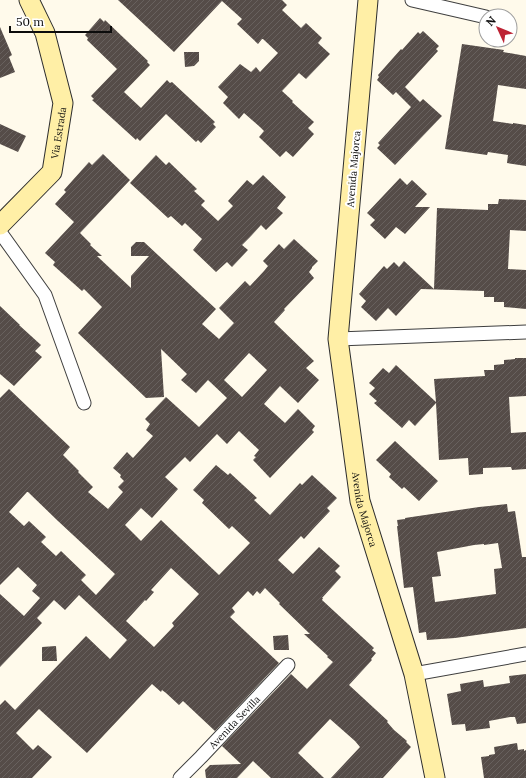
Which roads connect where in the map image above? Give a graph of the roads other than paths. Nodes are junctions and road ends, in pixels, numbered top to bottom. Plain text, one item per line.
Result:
1 (29, 0) edge
2 (368, 0) edge
3 (412, 0) edge
4 (478, 15) edge
5 (0, 225) edge
6 (0, 232) edge
7 (526, 332) edge
8 (338, 338) junction
9 (84, 403) dead end
10 (526, 654) edge
11 (288, 665) dead end
12 (414, 674) junction
13 (180, 778) edge
14 (435, 778) edge

1 - 5 street, Via Estrada
2 - 8 street, Avenida Majorca
3 - 4 street
6 - 9 street
7 - 8 street
8 - 12 street, Avenida Majorca
10 - 12 street
11 - 13 street, Avenida Sevilla
12 - 14 street, Avenida Majorca

